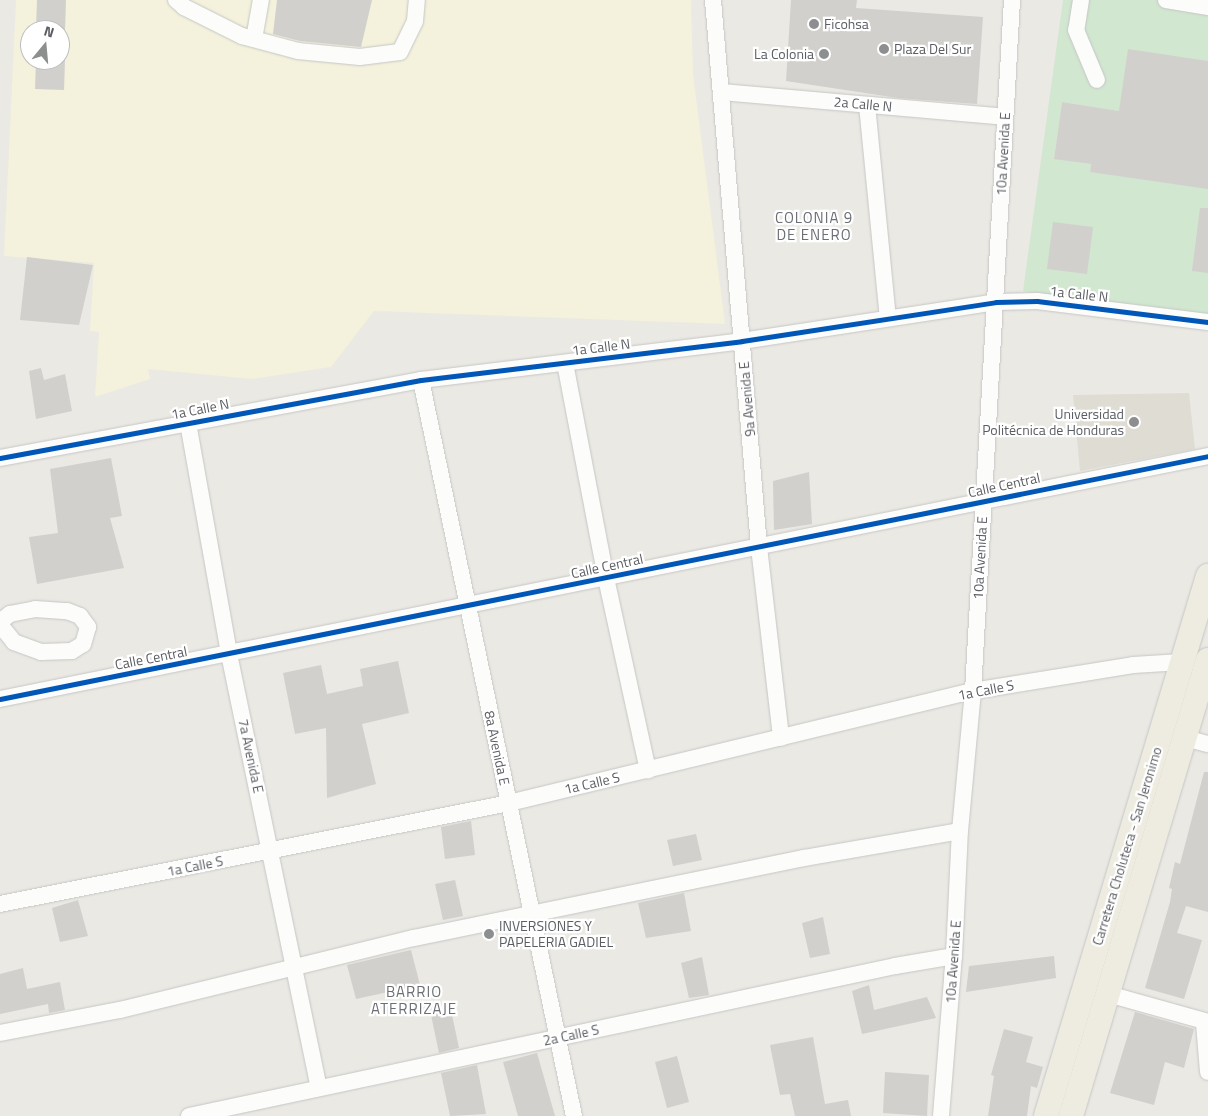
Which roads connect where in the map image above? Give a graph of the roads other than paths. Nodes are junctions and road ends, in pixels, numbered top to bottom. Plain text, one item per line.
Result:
1 (176, 0) edge
2 (261, 0) edge
3 (417, 0) edge
4 (713, 0) edge
5 (1012, 0) edge
6 (1080, 0) edge
7 (1166, 0) edge
8 (1189, 2) edge
9 (1208, 7) edge
10 (254, 39) junction
11 (1097, 80) dead end
12 (721, 92) junction
13 (867, 105) junction
14 (1005, 116) junction
15 (996, 302) junction
16 (888, 318) junction
17 (1208, 322) edge
18 (742, 341) junction
19 (565, 363) junction
20 (421, 380) junction
21 (188, 423) junction
22 (1208, 456) edge
23 (0, 458) edge
24 (982, 501) junction
25 (759, 547) junction
26 (1208, 576) edge
27 (606, 578) junction
28 (468, 608) junction
29 (0, 623) edge
30 (229, 654) junction
31 (1208, 660) edge
32 (1182, 662) junction
33 (973, 691) junction
34 (0, 699) edge
35 (781, 738) junction
36 (1185, 738) junction
37 (1208, 744) edge
38 (648, 770) junction
39 (509, 803) junction
40 (960, 831) junction
41 (272, 851) junction
42 (0, 904) edge
43 (532, 914) junction
44 (954, 956) junction
45 (296, 964) junction
46 (1108, 994) junction
47 (1206, 1023) edge
48 (0, 1033) edge
49 (558, 1038) junction
50 (1208, 1072) edge
51 (320, 1088) junction
52 (1075, 1115) edge
53 (189, 1116) edge
54 (574, 1116) edge
55 (941, 1116) edge
56 (1046, 1116) edge

1 - 10 street
2 - 10 street
3 - 10 street
4 - 12 street, 9a Avenida E
5 - 14 street, 10a Avenida E
6 - 11 street
7 - 8 street
8 - 9 street
12 - 13 street, 2a Calle N
12 - 18 street, 9a Avenida E
13 - 14 street, 2a Calle N
13 - 16 street
14 - 15 street, 10a Avenida E
15 - 16 street, 1a Calle N
15 - 17 street, 1a Calle N
15 - 24 street, 10a Avenida E
16 - 18 street, 1a Calle N
18 - 19 street, 1a Calle N
18 - 25 street, 9a Avenida E
19 - 20 street, 1a Calle N
19 - 27 street
20 - 21 street, 1a Calle N
20 - 28 street, 8a Avenida E
21 - 23 street, 1a Calle N
21 - 30 street, 7a Avenida E
22 - 24 street, Calle Central
24 - 25 street, Calle Central
24 - 33 street, 10a Avenida E
25 - 27 street, Calle Central
25 - 35 street, 9a Avenida E
26 - 32 highway, Carretera Choluteca - San Jeronimo
27 - 28 street, Calle Central
27 - 38 street
28 - 30 street, Calle Central
28 - 39 street, 8a Avenida E
29 - 29 street
30 - 34 street, Calle Central
30 - 41 street, 7a Avenida E
31 - 36 highway, Carretera Choluteca - San Jeronimo
32 - 33 street, 1a Calle S
32 - 56 highway, Carretera Choluteca - San Jeronimo
33 - 35 street, 1a Calle S
33 - 40 street, 10a Avenida E
35 - 38 street, 1a Calle S
36 - 37 street
36 - 46 highway, Carretera Choluteca - San Jeronimo
38 - 39 street, 1a Calle S
39 - 41 street, 1a Calle S
39 - 43 street, 8a Avenida E
40 - 43 street
40 - 44 street, 10a Avenida E
41 - 42 street, 1a Calle S
41 - 45 street, 7a Avenida E
43 - 45 street
43 - 49 street, 8a Avenida E
44 - 49 street, 2a Calle S
44 - 55 street, 10a Avenida E
45 - 48 street
45 - 51 street, 7a Avenida E
46 - 47 street
46 - 52 highway, Carretera Choluteca - San Jeronimo
47 - 50 street
49 - 51 street, 2a Calle S
49 - 54 street, 8a Avenida E
51 - 53 street, 2a Calle S

